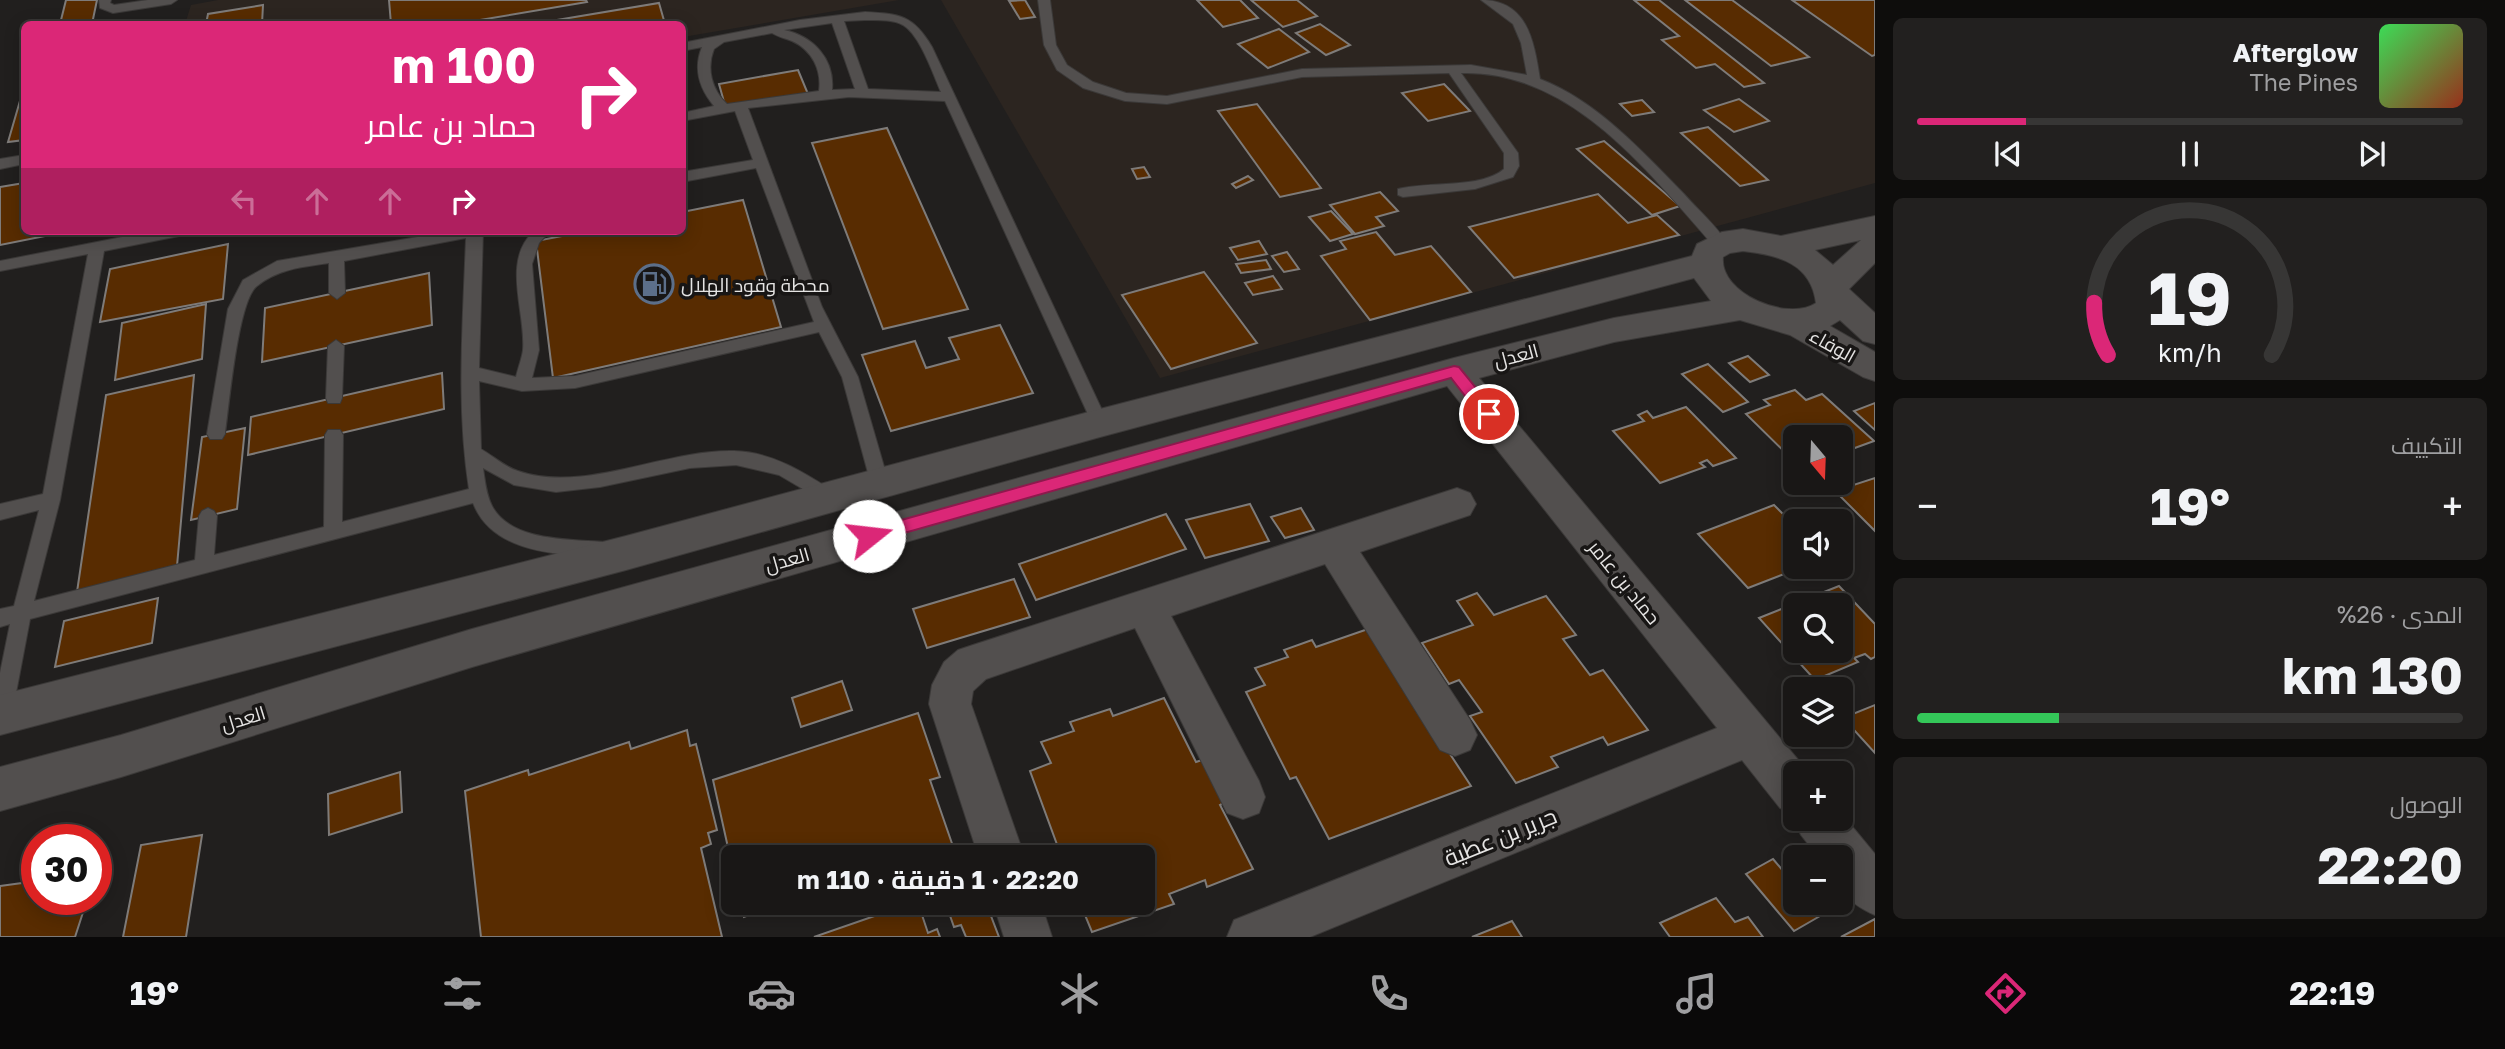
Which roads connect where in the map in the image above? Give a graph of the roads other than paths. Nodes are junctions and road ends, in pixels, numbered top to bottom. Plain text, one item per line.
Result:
1 (105, 0) edge
2 (1044, 0) edge
3 (1487, 0) edge
4 (171, 1) edge
5 (836, 18) junction
6 (768, 32) junction
7 (719, 41) junction
8 (686, 46) edge
9 (1452, 69) junction
10 (1534, 82) junction
11 (863, 92) junction
12 (825, 96) junction
13 (950, 97) junction
14 (740, 106) junction
15 (723, 108) junction
16 (686, 114) edge
17 (21, 160) edge
18 (761, 163) junction
19 (0, 164) edge
20 (686, 176) edge
21 (1403, 192) dead end
22 (1875, 227) edge
23 (157, 235) edge
24 (457, 235) edge
25 (475, 235) edge
26 (539, 235) edge
27 (97, 246) junction
28 (1783, 246) junction
29 (1875, 246) edge
30 (1713, 253) junction
31 (336, 255) junction
32 (0, 267) edge
33 (1833, 291) junction
34 (337, 293) dead end
35 (1743, 308) junction
36 (1791, 322) junction
37 (821, 326) junction
38 (1875, 332) edge
39 (336, 346) dead end
40 (1875, 368) edge
41 (470, 372) junction
42 (1454, 372) junction
43 (522, 386) junction
44 (334, 398) dead end
45 (1100, 423) junction
46 (216, 434) dead end
47 (334, 435) dead end
48 (473, 453) junction
49 (880, 484) junction
50 (478, 494) junction
51 (830, 498) junction
52 (51, 500) junction
53 (1457, 504) dead end
54 (0, 512) edge
55 (208, 516) dead end
56 (333, 531) junction
57 (1334, 545) junction
58 (626, 553) junction
59 (204, 566) junction
60 (1144, 607) junction
61 (22, 612) junction
62 (0, 618) edge
63 (1, 714) edge
64 (1455, 735) dead end
65 (1750, 736) junction
66 (1783, 776) edge
67 (0, 789) edge
68 (1243, 797) dead end
69 (1827, 831) edge
70 (998, 845) edge
71 (1875, 891) edge
72 (1021, 915) edge
73 (1028, 937) edge
74 (1251, 937) edge

1 - 4 lane
2 - 9 lane
3 - 10 lane
5 - 6 lane
5 - 11 lane
5 - 13 lane
6 - 7 lane
6 - 12 lane
7 - 8 lane
7 - 15 lane
9 - 10 lane
9 - 21 lane
10 - 30 lane
11 - 12 lane
11 - 13 lane
12 - 14 lane
13 - 45 lane
14 - 15 lane
14 - 18 lane
15 - 16 lane
17 - 19 lane
18 - 20 lane
18 - 37 lane
22 - 28 street
23 - 27 lane
24 - 31 lane
25 - 41 lane
26 - 43 lane
27 - 32 lane
27 - 52 lane
28 - 30 street
28 - 33 street
29 - 33 street
30 - 35 street
30 - 45 street, العدل
31 - 34 lane
31 - 46 lane
33 - 36 street
33 - 38 street, الوفاء
35 - 36 street
35 - 42 street, العدل
36 - 40 street, الوفاء
37 - 43 lane
37 - 49 lane
39 - 44 lane
41 - 43 lane
41 - 48 lane
42 - 65 street, حماد بن عامر
42 - 67 street, العدل
45 - 49 street, العدل
47 - 56 lane
48 - 50 lane
48 - 51 lane
49 - 51 street, العدل
50 - 56 lane
50 - 58 lane
51 - 58 street, العدل
52 - 54 lane
52 - 61 lane
53 - 57 street
55 - 59 lane
56 - 59 lane
57 - 60 street
57 - 64 street
58 - 63 street, العدل
59 - 61 lane
60 - 68 street
60 - 70 street
61 - 62 lane
61 - 63 lane
65 - 66 street, حماد بن عامر
65 - 74 street, جرير بن عطية
69 - 71 street
72 - 73 street

